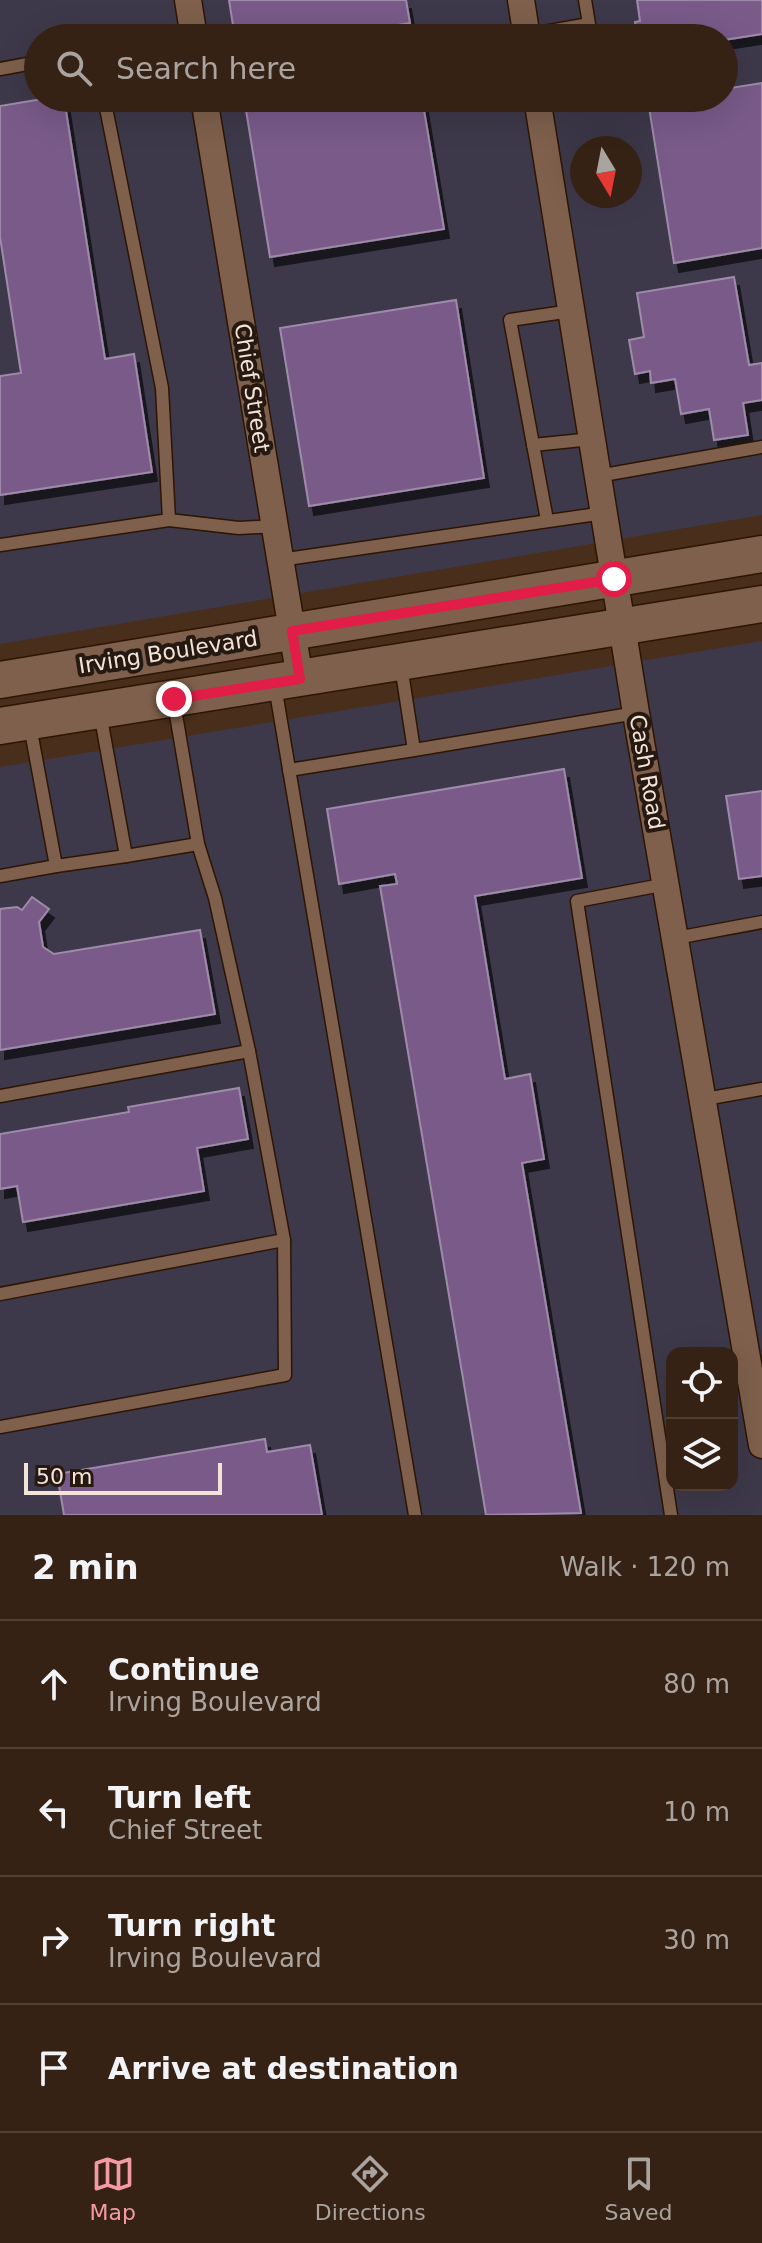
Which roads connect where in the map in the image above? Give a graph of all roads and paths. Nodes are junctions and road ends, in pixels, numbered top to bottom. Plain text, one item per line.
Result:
1 (188, 0) edge
2 (521, 0) edge
3 (585, 0) edge
4 (192, 24) edge
5 (525, 24) edge
6 (589, 24) edge
7 (24, 65) edge
8 (0, 69) edge
9 (107, 112) edge
10 (206, 112) edge
11 (539, 112) edge
12 (571, 311) junction
13 (592, 439) junction
14 (533, 445) junction
15 (762, 447) edge
16 (598, 476) junction
17 (604, 513) junction
18 (169, 520) junction
19 (547, 520) junction
20 (275, 526) junction
21 (0, 545) edge
22 (762, 554) edge
23 (280, 560) junction
24 (614, 579) junction
25 (762, 604) edge
26 (623, 627) junction
27 (292, 631) junction
28 (400, 663) junction
29 (0, 680) edge
30 (288, 681) junction
31 (174, 699) junction
32 (100, 710) junction
33 (636, 713) junction
34 (14, 724) edge
35 (414, 750) junction
36 (289, 770) junction
37 (198, 844) junction
38 (126, 856) junction
39 (56, 866) junction
40 (0, 876) edge
41 (667, 884) junction
42 (762, 922) edge
43 (676, 938) junction
44 (249, 1051) junction
45 (762, 1089) edge
46 (0, 1096) edge
47 (705, 1099) junction
48 (284, 1240) junction
49 (0, 1294) edge
50 (753, 1340) edge
51 (0, 1427) edge
52 (762, 1445) edge
53 (415, 1515) edge
54 (671, 1515) edge

1 - 4 street
2 - 5 street
3 - 6 lane
7 - 8 lane
9 - 18 lane
10 - 20 street, Chief Street
11 - 12 street, Cash Road
12 - 13 street, Cash Road
12 - 14 lane
13 - 14 lane
13 - 16 street, Cash Road
14 - 19 lane
15 - 16 lane
16 - 17 street, Cash Road
17 - 19 lane
17 - 24 street, Cash Road
18 - 20 lane
18 - 21 lane
19 - 23 lane
20 - 23 street, Chief Street
22 - 24 main road, Irving Boulevard
23 - 27 street, Chief Street
24 - 26 street, Cash Road
24 - 27 main road, Irving Boulevard
25 - 26 main road
26 - 28 main road
26 - 33 street, Cash Road
27 - 29 main road, Irving Boulevard
27 - 30 street, Chief Street
28 - 30 main road
28 - 35 lane
30 - 31 main road
30 - 36 lane
31 - 32 main road
31 - 37 lane
32 - 34 main road
32 - 38 lane
33 - 35 lane
33 - 41 street, Cash Road
34 - 39 lane
35 - 36 lane
36 - 53 lane
37 - 38 lane
37 - 44 lane
38 - 39 lane
39 - 40 lane
41 - 43 street, Cash Road
41 - 54 lane
42 - 43 lane
43 - 47 street, Cash Road
44 - 46 lane
44 - 48 lane
45 - 47 lane
47 - 50 street, Cash Road
48 - 49 lane
48 - 51 lane
50 - 52 street, Cash Road

